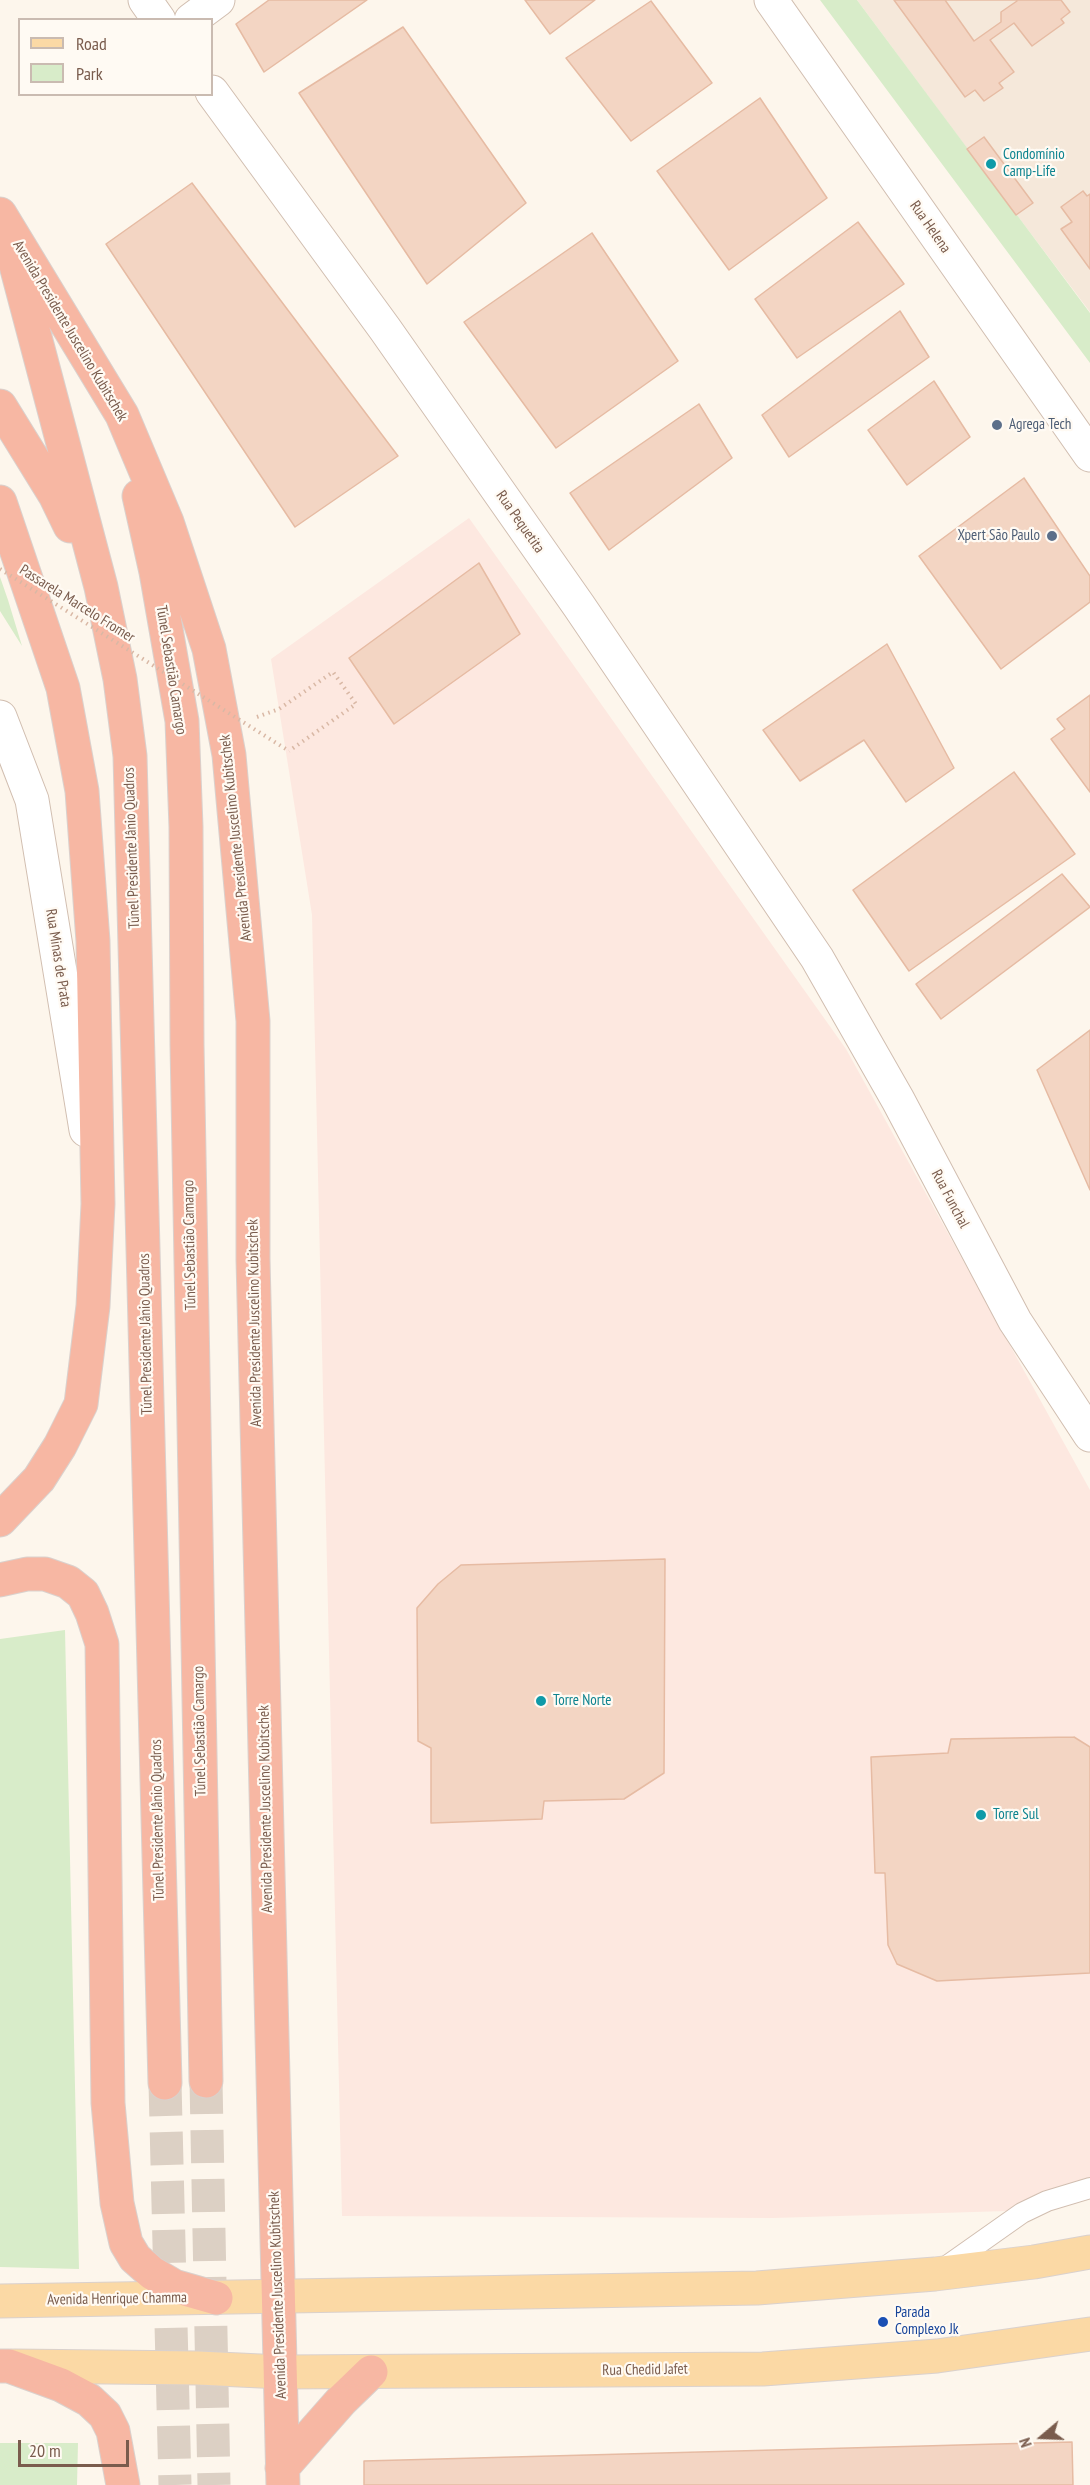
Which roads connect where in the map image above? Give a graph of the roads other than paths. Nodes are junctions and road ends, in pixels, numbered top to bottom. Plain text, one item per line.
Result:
1 (144, 0) edge
2 (218, 0) edge
3 (771, 0) edge
4 (158, 18) edge
5 (194, 18) edge
6 (213, 93) edge
7 (1, 216) edge
8 (0, 406) edge
9 (122, 416) junction
10 (1090, 455) edge
11 (0, 502) edge
12 (101, 587) junction
13 (0, 718) edge
14 (818, 958) joint
15 (98, 1204) junction
16 (1090, 1436) edge
17 (0, 1520) edge
18 (0, 1580) edge
19 (206, 2081) tunnel mouth
20 (165, 2083) tunnel mouth
21 (1090, 2188) edge
22 (1090, 2252) edge
23 (935, 2274) junction
24 (277, 2296) junction
25 (225, 2298) junction
26 (0, 2301) edge
27 (1090, 2334) edge
28 (4, 2366) edge
29 (281, 2372) junction
30 (371, 2372) junction
31 (282, 2476) edge
32 (123, 2485) edge

1 - 4 street
2 - 5 street
3 - 10 street, Rua Helena
6 - 14 street, Rua Pequetita
7 - 9 highway, Avenida Presidente Juscelino Kubitschek
7 - 12 highway, Túnel Presidente Jânio Quadros
8 - 12 highway, Túnel Presidente Jânio Quadros
9 - 19 highway, Túnel Sebastião Camargo
9 - 24 highway, Avenida Presidente Juscelino Kubitschek
11 - 15 highway
12 - 20 highway, Túnel Presidente Jânio Quadros
13 - 15 street, Rua Minas de Prata
14 - 16 street, Rua Funchal
15 - 17 highway
18 - 25 highway
21 - 23 lane
22 - 23 main road
23 - 24 main road
24 - 25 main road
24 - 29 highway, Avenida Presidente Juscelino Kubitschek
25 - 26 main road, Avenida Henrique Chamma
27 - 30 main road, Rua Chedid Jafet
28 - 29 main road, Rua Chedid Jafet
28 - 32 highway
29 - 30 main road, Rua Chedid Jafet
29 - 31 highway, Avenida Presidente Juscelino Kubitschek
30 - 31 highway

